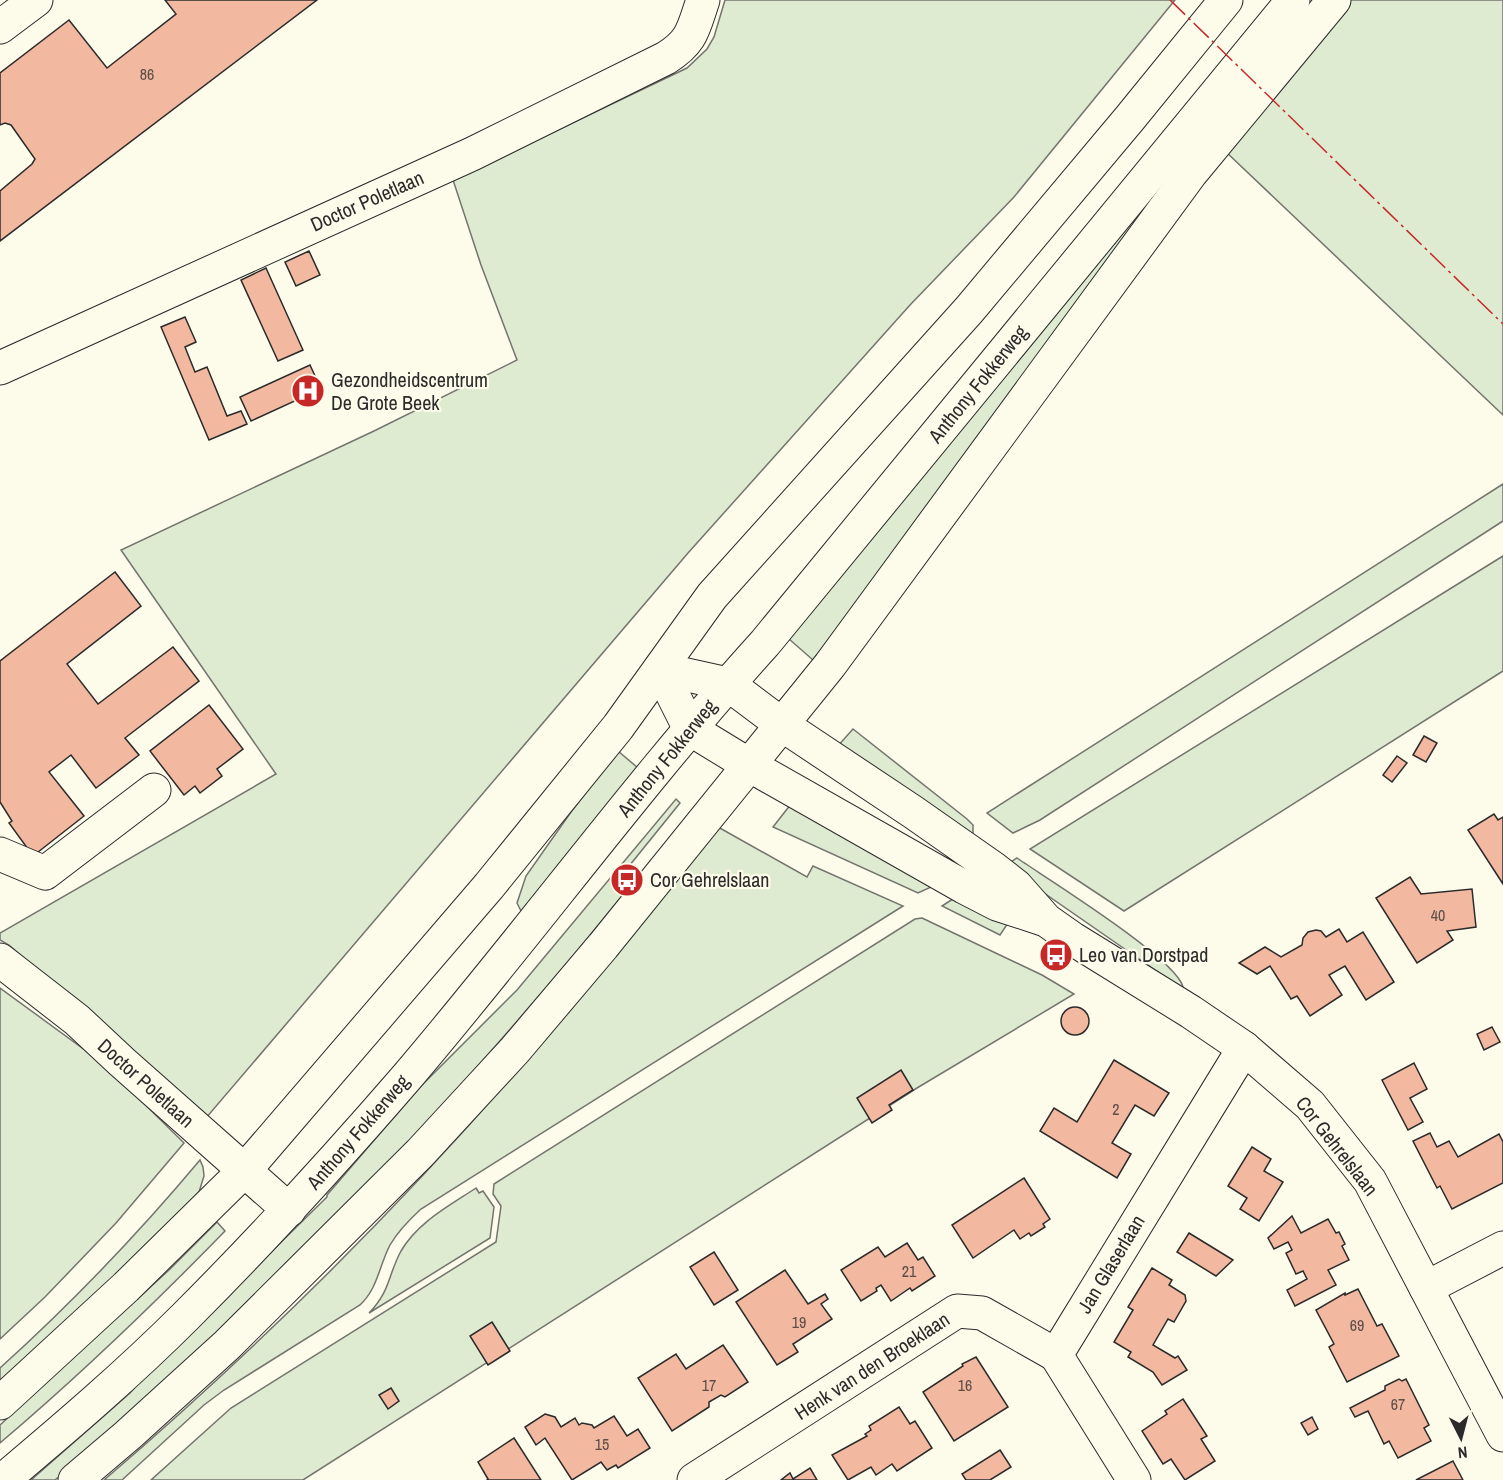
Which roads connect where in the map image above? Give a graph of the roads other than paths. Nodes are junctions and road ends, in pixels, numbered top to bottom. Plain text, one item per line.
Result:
1 (36, 0) edge
2 (703, 0) edge
3 (1226, 0) edge
4 (1293, 0) edge
5 (1334, 0) edge
6 (0, 27) edge
7 (0, 368) edge
8 (660, 669) junction
9 (728, 684) junction
10 (781, 724) junction
11 (690, 729) junction
12 (749, 765) junction
13 (154, 790) dead end
14 (0, 854) edge
15 (1046, 920) junction
16 (0, 960) edge
17 (1244, 1048) junction
18 (245, 1170) junction
19 (289, 1210) junction
20 (1503, 1248) edge
21 (1426, 1288) junction
22 (1056, 1355) junction
23 (0, 1403) edge
24 (1503, 1435) edge
25 (3, 1480) edge
26 (75, 1480) edge
27 (694, 1480) edge
28 (1134, 1480) edge

1 - 6 main road
2 - 7 main road, Doctor Poletlaan
3 - 8 main road
4 - 9 main road, Anthony Fokkerweg
5 - 10 main road
8 - 9 main road, Cor Gehrelslaan
8 - 11 main road
8 - 18 main road
9 - 10 main road, Cor Gehrelslaan
9 - 11 main road, Anthony Fokkerweg
10 - 12 main road
10 - 15 main road, Cor Gehrelslaan
11 - 12 main road, Cor Gehrelslaan
11 - 19 main road, Anthony Fokkerweg
12 - 15 main road, Cor Gehrelslaan
12 - 26 main road
13 - 14 main road
15 - 17 main road, Cor Gehrelslaan
16 - 18 main road, Doctor Poletlaan
17 - 21 main road, Cor Gehrelslaan
17 - 22 main road, Jan Glaserlaan
18 - 19 main road, Doctor Poletlaan
18 - 23 main road
19 - 25 main road, Anthony Fokkerweg
20 - 21 main road
21 - 24 main road, Cor Gehrelslaan
22 - 27 main road, Henk van den Broeklaan
22 - 28 main road

